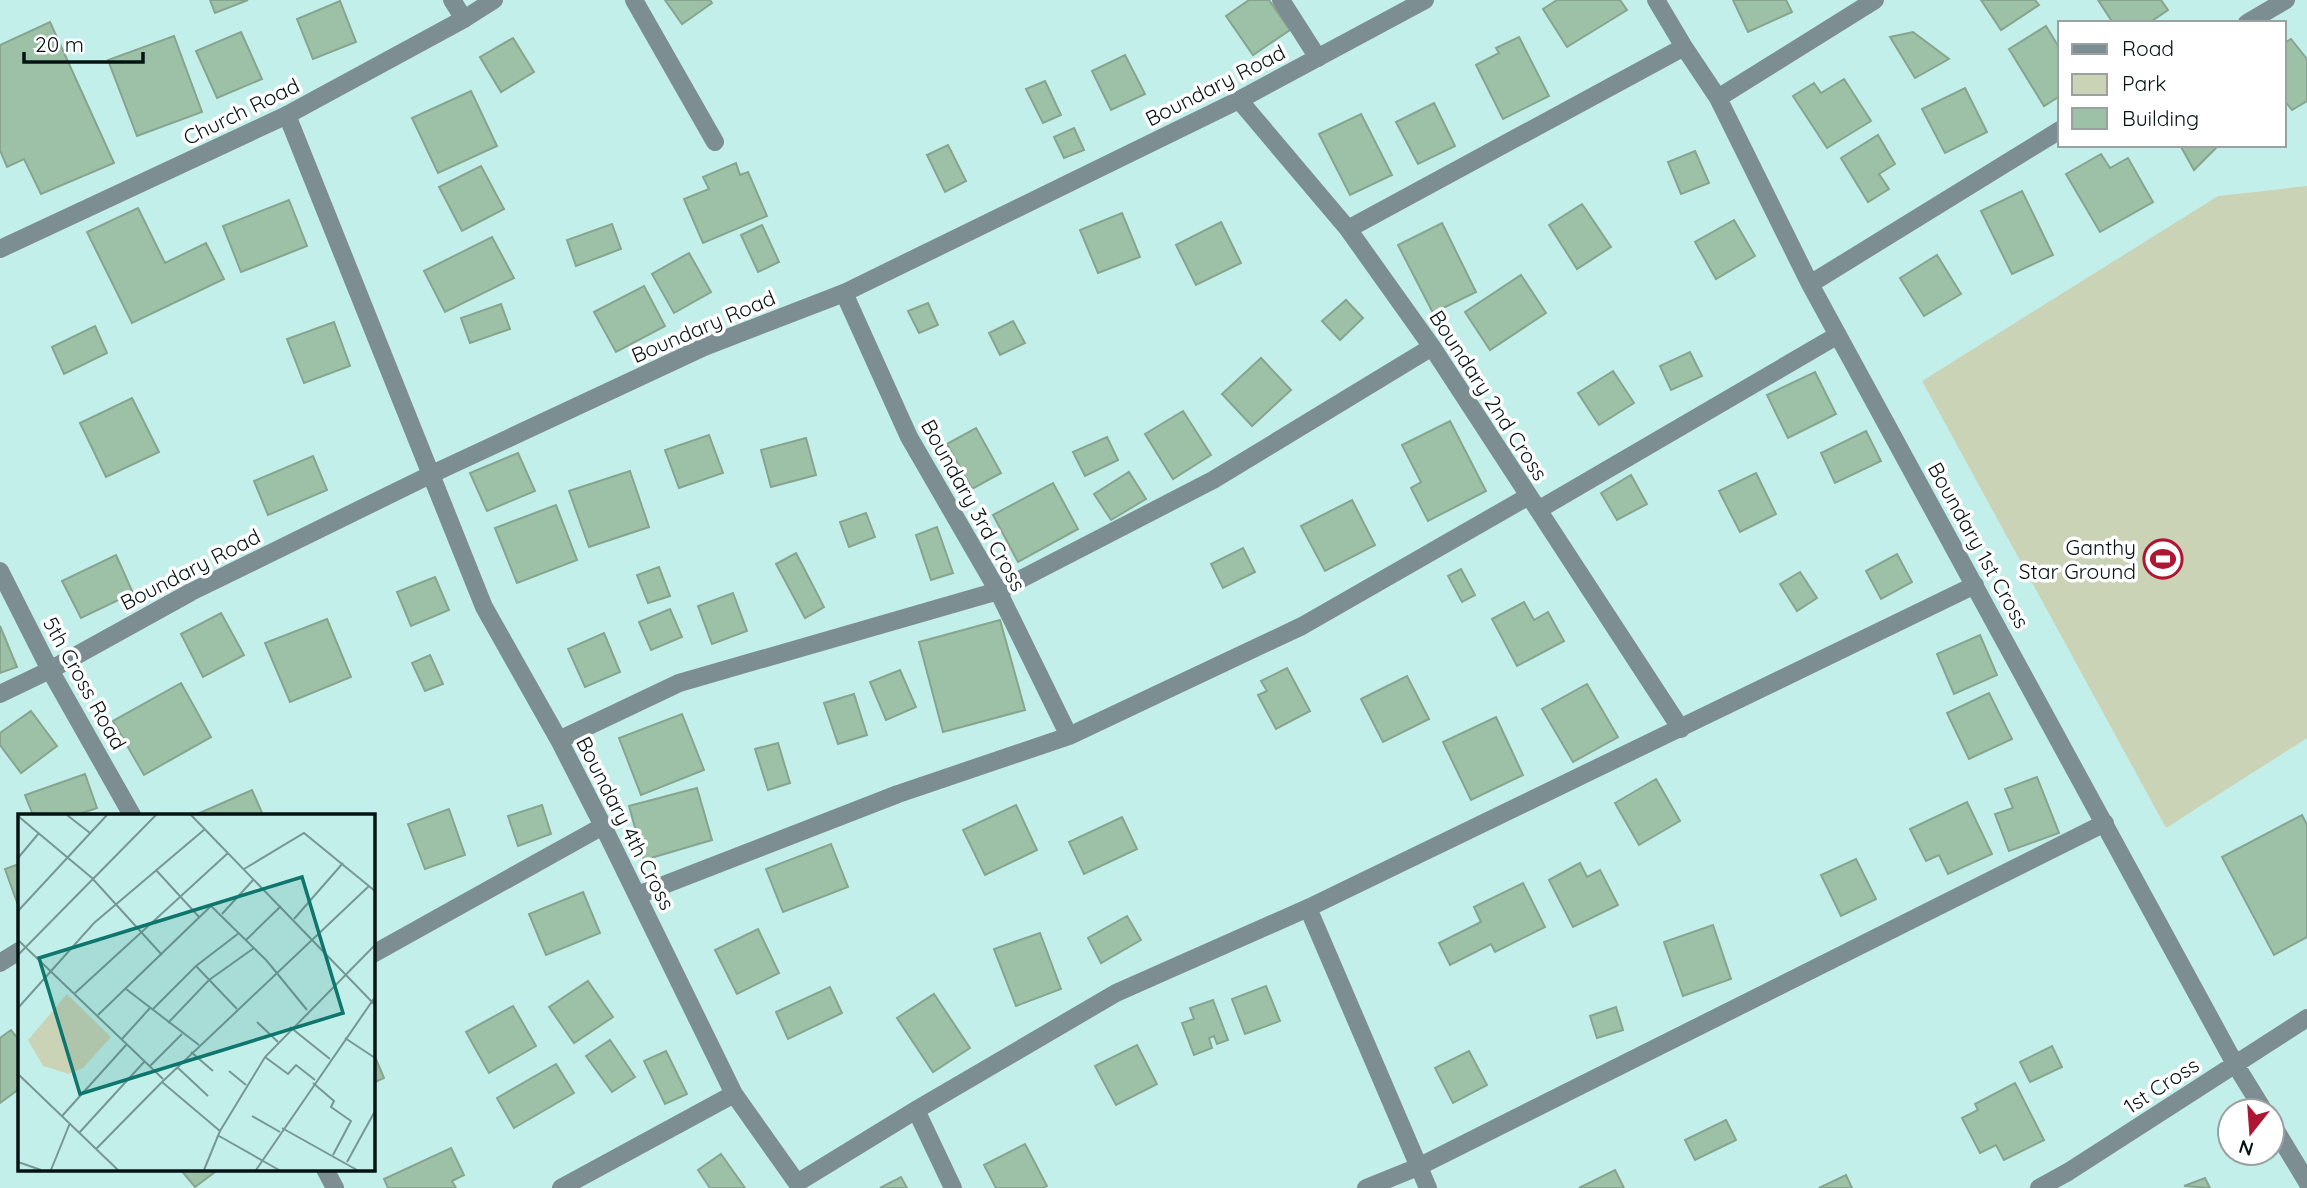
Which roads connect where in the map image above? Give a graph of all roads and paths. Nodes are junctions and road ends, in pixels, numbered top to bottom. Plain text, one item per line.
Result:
1 (452, 0) edge
2 (494, 0) edge
3 (634, 0) edge
4 (1281, 0) edge
5 (1425, 0) edge
6 (1656, 0) edge
7 (1875, 0) edge
8 (2286, 0) edge
9 (464, 19) junction
10 (2250, 21) edge
11 (1684, 47) junction
12 (1318, 58) junction
13 (1718, 98) junction
14 (1239, 100) junction
15 (287, 115) junction
16 (2058, 131) edge
17 (715, 142) dead end
18 (1348, 229) junction
19 (0, 249) edge
20 (1810, 284) junction
21 (844, 293) junction
22 (1838, 335) junction
23 (1432, 347) junction
24 (432, 474) junction
25 (1533, 503) junction
26 (0, 571) edge
27 (1975, 585) junction
28 (998, 591) junction
29 (50, 670) junction
30 (0, 694) edge
31 (1681, 729) junction
32 (1069, 736) junction
33 (559, 740) junction
34 (131, 814) edge
35 (2105, 823) junction
36 (603, 826) junction
37 (638, 895) junction
38 (1308, 908) junction
39 (18, 952) edge
40 (374, 953) edge
41 (0, 963) edge
42 (2307, 1018) edge
43 (2235, 1064) junction
44 (734, 1094) junction
45 (2255, 1097) edge
46 (916, 1110) junction
47 (2286, 1147) edge
48 (1418, 1167) junction
49 (326, 1170) edge
50 (2307, 1182) edge
51 (335, 1188) edge
52 (561, 1188) edge
53 (953, 1188) edge
54 (1366, 1188) edge
55 (1428, 1188) edge
56 (2039, 1188) edge

1 - 9 street
2 - 9 street, Church Road
3 - 17 street
4 - 12 street
5 - 12 street, Boundary Road
6 - 11 street, Boundary 1st Cross
7 - 13 street
8 - 10 street
9 - 15 street, Church Road
11 - 13 street, Boundary 1st Cross
11 - 18 street
12 - 14 street, Boundary Road
13 - 20 street, Boundary 1st Cross
14 - 18 street, Boundary 2nd Cross
14 - 21 street, Boundary Road
15 - 19 street, Church Road
15 - 24 street, Boundary 4th Cross
16 - 20 street
18 - 23 street, Boundary 2nd Cross
20 - 22 street, Boundary 1st Cross
21 - 24 street, Boundary Road
21 - 28 street, Boundary 3rd Cross
22 - 25 street
22 - 27 street, Boundary 1st Cross
23 - 25 street, Boundary 2nd Cross
23 - 28 street
24 - 29 street, Boundary Road
24 - 33 street, Boundary 4th Cross
25 - 31 street, Boundary 2nd Cross
25 - 32 street
26 - 29 street, 5th Cross Road
27 - 31 street
27 - 35 street, Boundary 1st Cross
28 - 32 street, Boundary 3rd Cross
28 - 33 street
29 - 30 street, Boundary Road
29 - 34 street, 5th Cross Road
31 - 38 street
32 - 37 street
33 - 36 street, Boundary 4th Cross
35 - 43 street, Boundary 1st Cross
35 - 48 street
36 - 37 street, Boundary 4th Cross
36 - 40 street
37 - 44 street, Boundary 4th Cross
38 - 46 street
38 - 48 street
39 - 41 street
42 - 43 street, 1st Cross
43 - 45 street, Boundary 1st Cross
43 - 56 street, 1st Cross
44 - 46 street, Boundary 4th Cross
44 - 52 street
46 - 53 street
47 - 50 street
48 - 54 street
48 - 55 street
49 - 51 street

